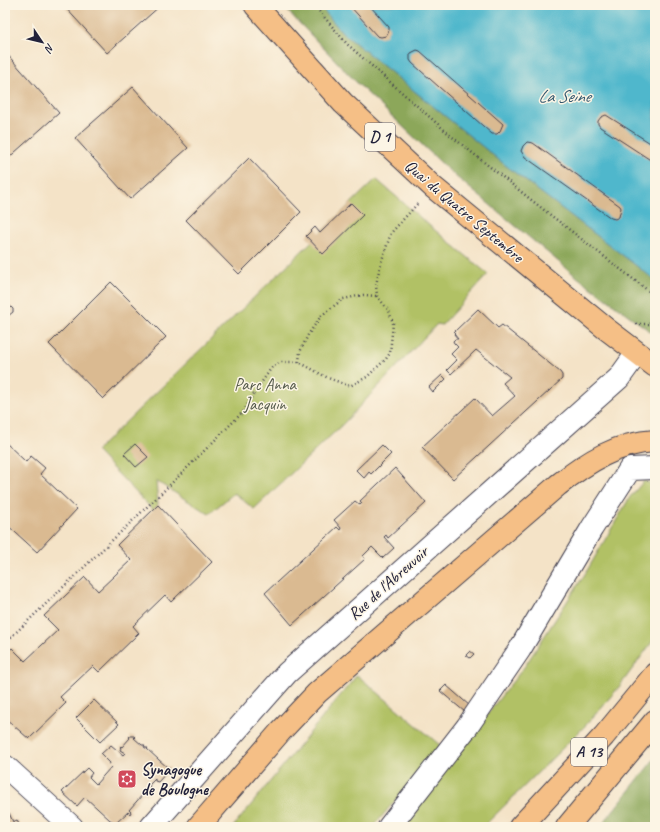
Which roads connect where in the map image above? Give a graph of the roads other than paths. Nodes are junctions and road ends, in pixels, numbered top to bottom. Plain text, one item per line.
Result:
1 (255, 5) edge
2 (638, 353) junction
3 (655, 366) edge
4 (655, 441) edge
5 (655, 468) edge
6 (655, 674) edge
7 (655, 721) edge
8 (5, 766) edge
9 (72, 827) edge
10 (151, 827) edge
11 (198, 827) edge
12 (389, 827) edge
13 (520, 827) edge
14 (567, 827) edge

1 - 2 main road, Quai du Quatre Septembre / D 1
2 - 3 main road, Quai du Quatre Septembre / D 1
2 - 10 street, Rue de l'Abreuvoir
4 - 11 main road
5 - 12 street
6 - 13 main road, A 13
7 - 14 main road, A 13
8 - 9 street

